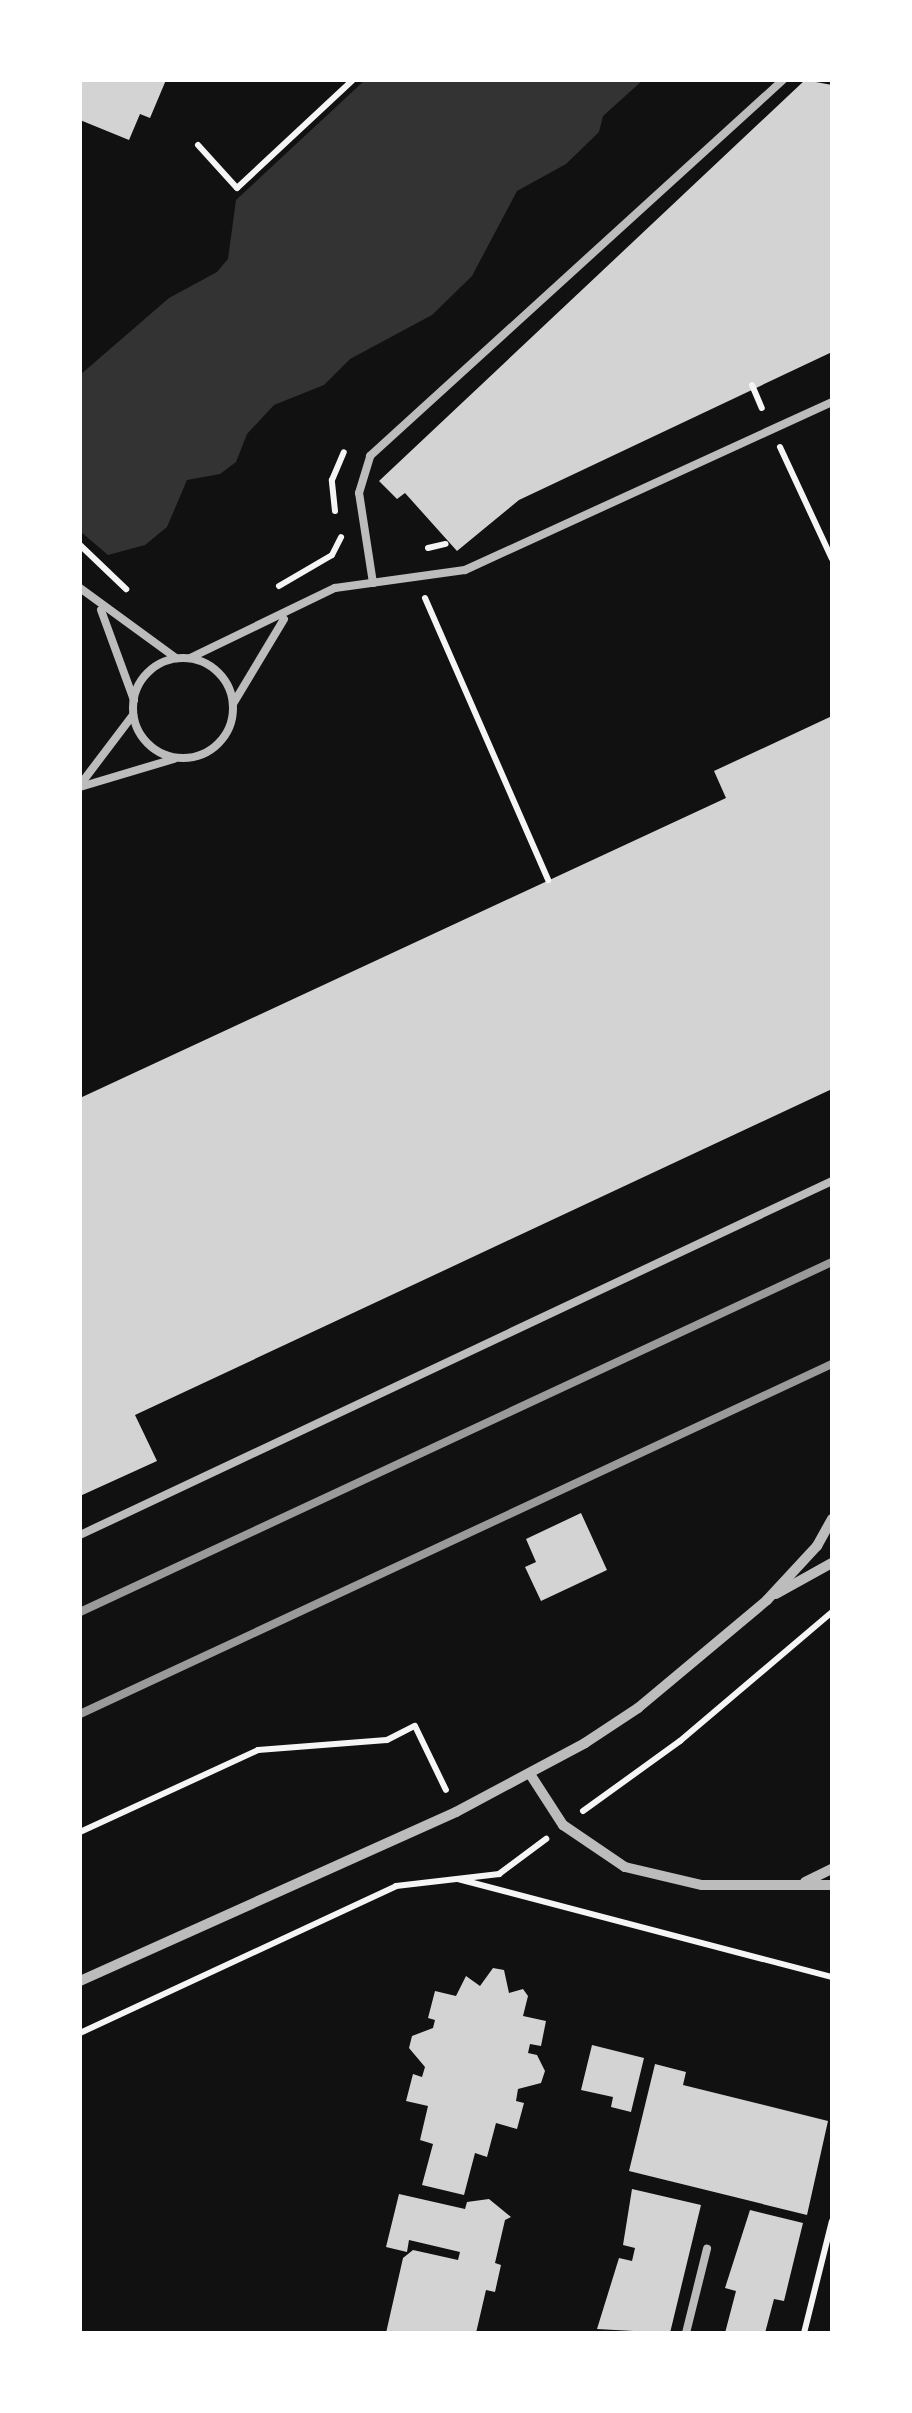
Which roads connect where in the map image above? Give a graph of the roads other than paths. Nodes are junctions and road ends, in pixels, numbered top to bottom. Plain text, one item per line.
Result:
1 (784, 80) edge
2 (832, 402) edge
3 (373, 583) junction
4 (80, 588) edge
5 (100, 608) junction
6 (286, 615) junction
7 (176, 658) junction
8 (190, 658) junction
9 (134, 700) junction
10 (233, 704) junction
11 (133, 715) junction
12 (178, 758) junction
13 (80, 786) edge
14 (832, 1182) edge
15 (832, 1519) edge
16 (80, 1536) edge
17 (832, 1563) edge
18 (767, 1600) junction
19 (530, 1774) junction
20 (832, 1869) edge
21 (804, 1883) junction
22 (832, 1884) edge
23 (80, 1981) edge
24 (707, 2248) dead end
25 (686, 2333) edge

1 - 3 lane
2 - 3 lane
3 - 6 lane
4 - 5 lane
5 - 7 lane
5 - 9 lane
6 - 8 lane
6 - 10 lane
7 - 8 lane
7 - 9 lane
8 - 10 lane
9 - 11 lane
10 - 12 lane
11 - 12 lane
11 - 13 lane
12 - 13 lane
14 - 16 lane
15 - 18 street
17 - 18 street
18 - 19 street
19 - 21 street
19 - 23 street
20 - 21 street
21 - 22 street
24 - 25 lane

